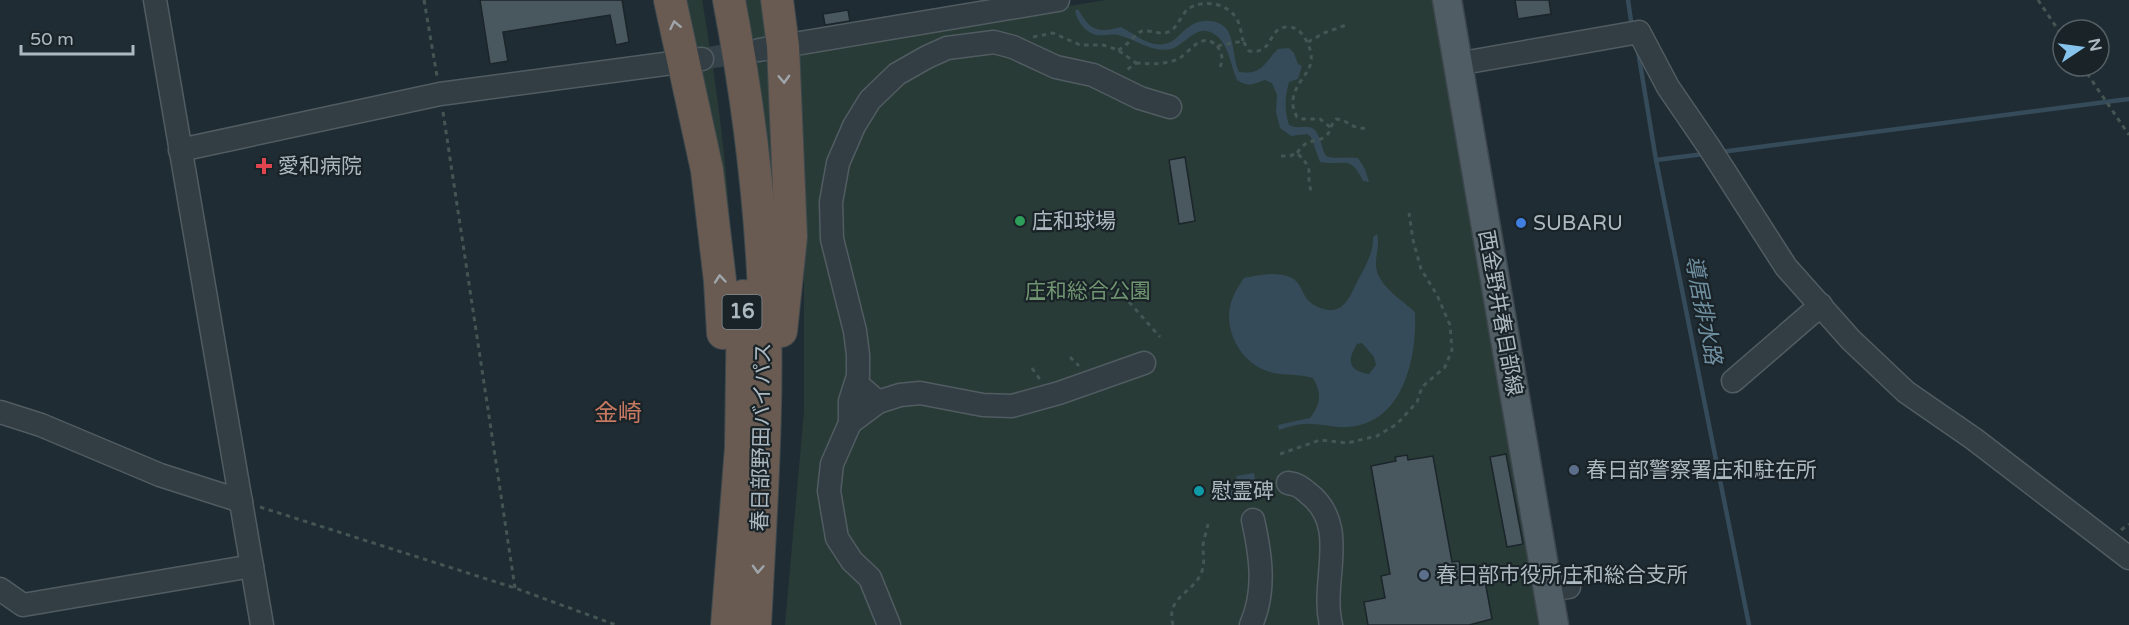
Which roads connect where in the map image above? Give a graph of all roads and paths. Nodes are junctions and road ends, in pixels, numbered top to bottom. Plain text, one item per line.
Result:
1 (155, 0) edge
2 (424, 0) edge
3 (670, 0) edge
4 (712, 0) edge
5 (729, 0) edge
6 (777, 0) edge
7 (1058, 0) edge
8 (1447, 0) edge
9 (2038, 0) edge
10 (2051, 19) edge
11 (1349, 24) dead end
12 (1242, 41) junction
13 (1307, 42) junction
14 (1218, 46) junction
15 (771, 48) junction
16 (1018, 50) junction
17 (1118, 50) junction
18 (693, 60) junction
19 (1136, 63) junction
20 (1457, 64) junction
21 (1218, 70) dead end
22 (2090, 78) edge
23 (1115, 86) junction
24 (440, 94) junction
25 (1170, 107) dead end
26 (1329, 127) junction
27 (1368, 128) dead end
28 (2129, 135) edge
29 (180, 150) junction
30 (1297, 153) junction
31 (1281, 156) dead end
32 (1312, 194) dead end
33 (1409, 213) dead end
34 (1129, 302) dead end
35 (1821, 305) junction
36 (1160, 337) dead end
37 (1144, 363) dead end
38 (1733, 381) dead end
39 (856, 383) junction
40 (765, 393) junction
41 (878, 402) junction
42 (0, 412) edge
43 (850, 423) junction
44 (1280, 454) dead end
45 (1288, 483) dead end
46 (241, 501) junction
47 (1253, 520) dead end
48 (1208, 524) dead end
49 (2129, 558) edge
50 (252, 566) junction
51 (515, 588) junction
52 (0, 589) edge
53 (730, 589) junction
54 (262, 625) edge
55 (616, 625) edge
56 (727, 625) edge
57 (755, 625) edge
58 (890, 625) edge
59 (1173, 625) edge
60 (1251, 625) edge
61 (1331, 625) edge
62 (1554, 625) edge

1 - 29 street
2 - 24 path
18 -> 3 highway, 16
4 - 53 highway, 春日部野田バイパス / 16
5 - 40 highway, 春日部野田バイパス / 16
6 - 15 highway, 16
7 - 15 street
8 - 20 main road, 西金野井春日部線
9 - 10 path
11 - 13 path
12 - 13 path
12 - 14 path
12 - 17 path
13 - 26 path
14 - 19 path
14 - 21 path
15 -> 40 highway, 16
16 - 17 path
16 - 23 street
16 - 39 street
17 - 19 path
18 - 24 street
53 -> 18 highway, 16
19 - 23 path
20 - 35 street
20 - 62 main road, 西金野井春日部線
22 - 28 path
23 - 25 street
24 - 29 street
24 - 51 path
26 - 27 path
26 - 30 path
29 - 46 street
30 - 31 path
30 - 32 path
33 - 44 path
34 - 36 path
35 - 38 street
35 - 49 street
37 - 41 street
39 - 41 street
39 - 43 street
40 -> 57 highway, 春日部野田バイパス / 16
41 - 43 street
42 - 46 street
43 - 58 street
45 - 61 street
46 - 50 street
46 - 51 path
47 - 60 street
48 - 59 path
50 - 52 street
50 - 54 street
51 - 55 path
53 - 56 highway, 春日部野田バイパス / 16

